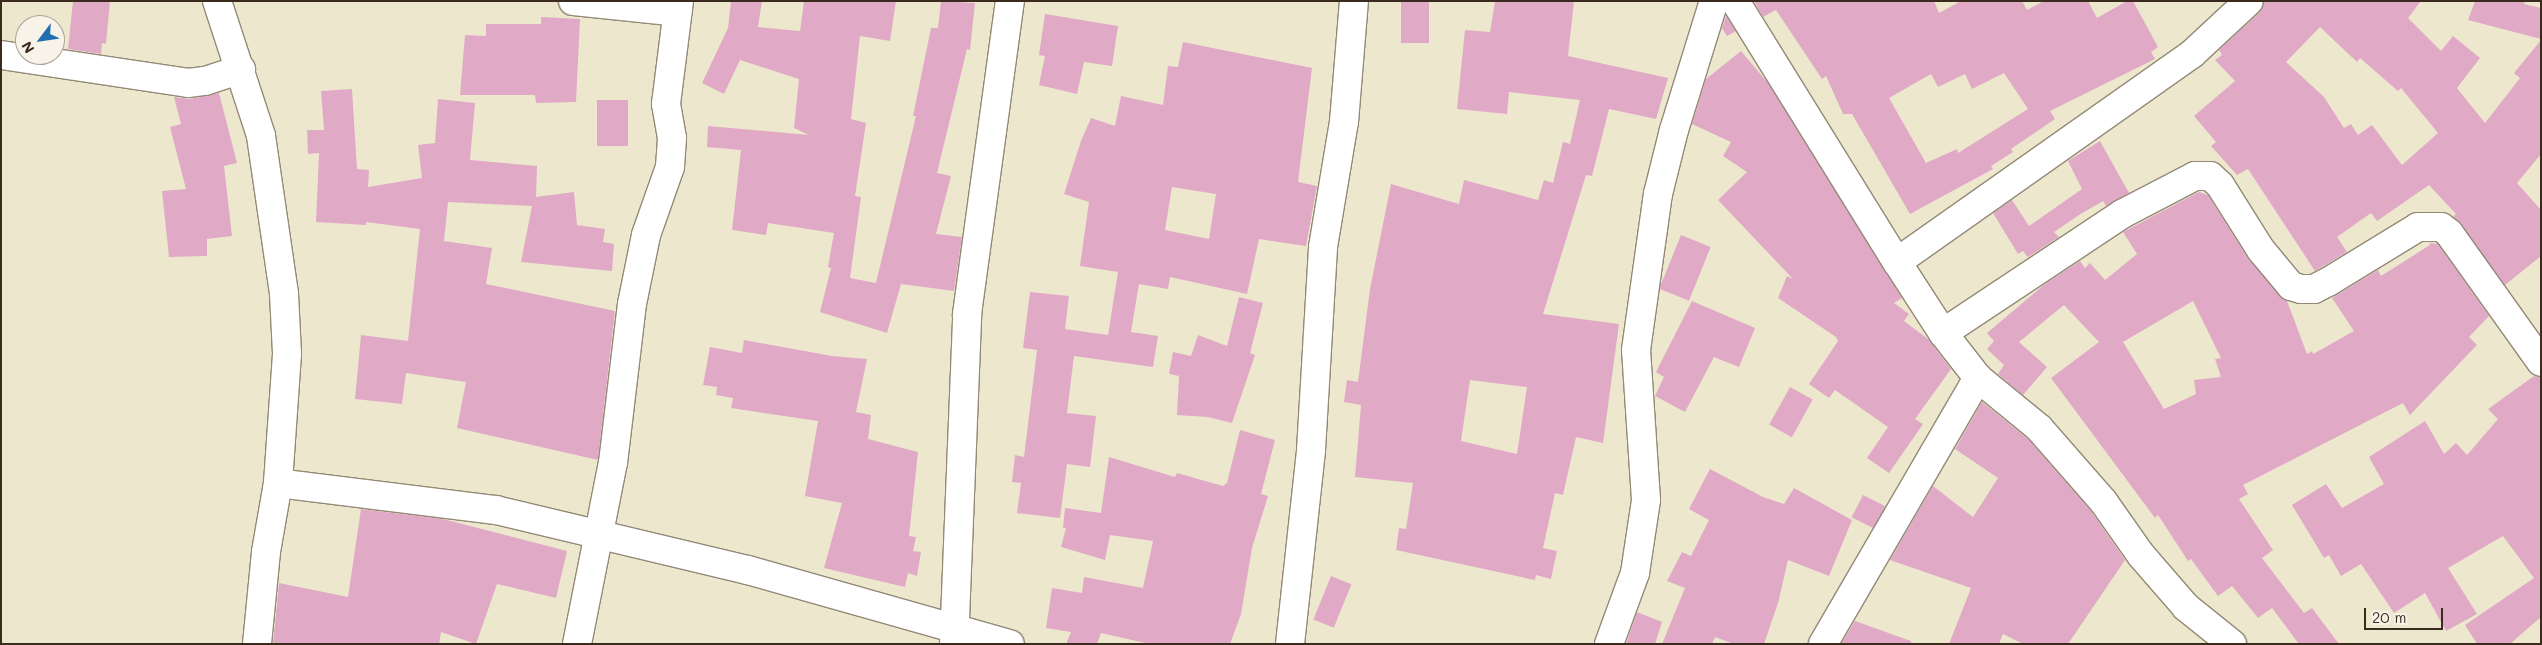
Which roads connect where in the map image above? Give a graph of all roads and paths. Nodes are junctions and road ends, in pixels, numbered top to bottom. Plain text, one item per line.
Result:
1 (574, 1) edge
2 (1010, 1) edge
3 (1354, 1) edge
4 (1714, 1) edge
5 (1735, 1) edge
6 (2249, 1) edge
7 (226, 2) edge
8 (678, 7) edge
9 (1, 55) edge
10 (241, 69) junction
11 (1897, 262) junction
12 (1943, 333) junction
13 (2541, 362) edge
14 (1978, 378) junction
15 (278, 483) junction
16 (597, 536) junction
17 (955, 635) edge
18 (257, 644) edge
19 (577, 644) edge
20 (1010, 644) edge
21 (1290, 644) edge
22 (1609, 644) edge
23 (1823, 644) edge
24 (2232, 644) edge

1 - 8 street
2 - 17 street
3 - 21 street
4 - 22 street
5 - 11 street
6 - 11 street
7 - 10 street
8 - 16 street
9 - 10 street
10 - 15 street
11 - 12 street
12 - 13 street
12 - 14 street
14 - 23 street
14 - 24 street
15 - 16 street
15 - 18 street
16 - 17 street
16 - 19 street
17 - 20 street

